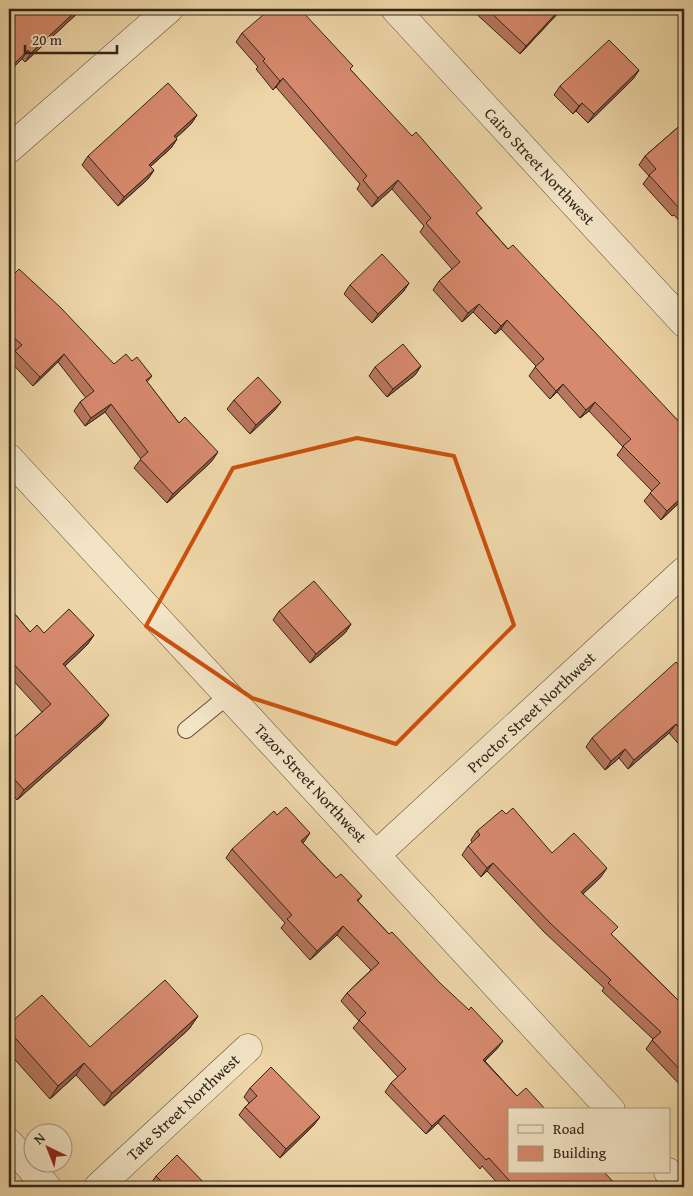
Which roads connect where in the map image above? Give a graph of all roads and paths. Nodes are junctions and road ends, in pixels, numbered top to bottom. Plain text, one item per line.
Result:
1 (169, 9) edge
2 (395, 9) edge
3 (9, 149) edge
4 (684, 323) edge
5 (9, 458) edge
6 (684, 570) edge
7 (229, 696) junction
8 (186, 730) dead end
9 (377, 854) junction
10 (248, 1048) dead end
11 (609, 1108) edge
12 (9, 1143) edge
13 (670, 1174) edge
14 (47, 1187) edge
15 (98, 1187) edge
16 (682, 1187) edge

1 - 3 street
2 - 4 street, Cairo Street Northwest
5 - 7 street, Tazor Street Northwest
6 - 9 street, Proctor Street Northwest
7 - 8 lane
7 - 9 street, Tazor Street Northwest
9 - 11 street, Tazor Street Northwest
10 - 15 street, Tate Street Northwest
12 - 14 street
13 - 16 street

